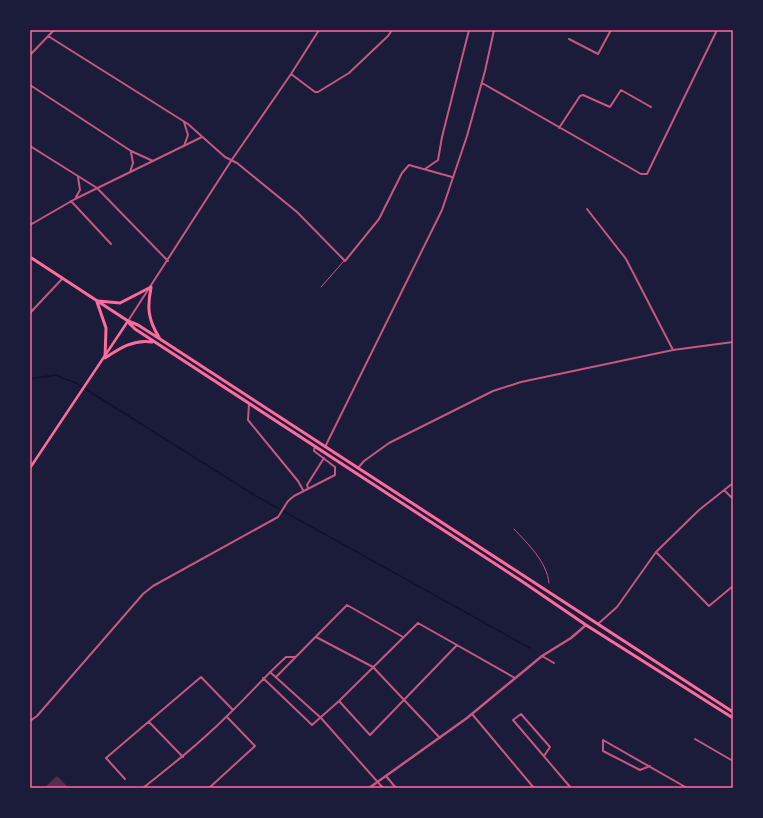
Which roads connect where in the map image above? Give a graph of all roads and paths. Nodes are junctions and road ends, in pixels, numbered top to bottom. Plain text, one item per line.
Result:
1 (54, 30) edge
2 (319, 30) edge
3 (392, 30) edge
4 (470, 30) edge
5 (494, 30) edge
6 (611, 30) edge
7 (717, 30) edge
8 (48, 36) junction
9 (569, 40) dead end
10 (30, 55) edge
11 (291, 74) junction
12 (482, 83) junction
13 (30, 85) edge
14 (651, 107) dead end
15 (183, 121) junction
16 (559, 128) junction
17 (202, 137) junction
18 (30, 146) edge
19 (184, 146) junction
20 (131, 151) junction
21 (153, 161) junction
22 (231, 161) junction
23 (426, 169) junction
24 (130, 172) junction
25 (78, 176) junction
26 (452, 177) junction
27 (97, 188) junction
28 (75, 199) junction
29 (71, 201) junction
30 (587, 209) dead end
31 (30, 225) edge
32 (110, 244) dead end
33 (30, 257) edge
34 (168, 260) junction
35 (345, 261) junction
36 (62, 278) junction
37 (151, 287) junction
38 (321, 287) dead end
39 (96, 300) junction
40 (30, 313) edge
41 (128, 322) junction
42 (160, 339) junction
43 (155, 342) junction
44 (733, 342) edge
45 (673, 350) junction
46 (104, 358) junction
47 (250, 404) junction
48 (315, 447) junction
49 (325, 447) junction
50 (324, 458) junction
51 (30, 468) edge
52 (358, 468) junction
53 (733, 483) edge
54 (308, 488) junction
55 (303, 490) junction
56 (724, 490) junction
57 (733, 499) edge
58 (514, 529) dead end
59 (656, 552) junction
60 (549, 583) dead end
61 (733, 586) edge
62 (586, 625) junction
63 (598, 625) junction
64 (316, 637) junction
65 (403, 637) junction
66 (457, 645) junction
67 (542, 656) junction
68 (295, 657) junction
69 (554, 663) dead end
70 (373, 667) junction
71 (270, 671) junction
72 (276, 677) junction
73 (263, 678) junction
74 (515, 678) junction
75 (403, 700) junction
76 (339, 701) junction
77 (233, 710) junction
78 (733, 712) edge
79 (472, 714) junction
80 (227, 717) junction
81 (321, 718) junction
82 (733, 718) edge
83 (30, 721) edge
84 (149, 722) junction
85 (440, 738) junction
86 (695, 739) dead end
87 (544, 756) junction
88 (182, 757) junction
89 (733, 761) edge
90 (650, 766) junction
91 (386, 776) junction
92 (125, 779) dead end
93 (377, 782) junction
94 (143, 788) edge
95 (209, 788) edge
96 (368, 788) edge
97 (383, 788) edge
98 (396, 788) edge
99 (534, 788) edge
100 (571, 788) edge
101 (687, 788) edge

1 - 8 street
2 - 11 street
3 - 11 street
4 - 23 street
5 - 12 street
6 - 9 street
7 - 16 street
8 - 10 street
8 - 15 street
11 - 22 street
12 - 16 street
12 - 26 street
13 - 20 street
14 - 16 street
15 - 17 street
15 - 19 street
17 - 19 street
17 - 22 street
18 - 25 street
19 - 21 street
20 - 21 street
20 - 24 street
21 - 24 street
22 - 34 street
22 - 35 street
23 - 26 street
23 - 35 street
24 - 27 street
25 - 27 street
25 - 28 street
26 - 49 street
27 - 28 street
27 - 34 street
28 - 29 street
29 - 31 street
29 - 32 street
30 - 45 street
33 - 36 main road
34 - 37 street
35 - 38 lane
36 - 39 main road
36 - 40 street
37 - 39 main road
37 - 41 street
37 - 42 main road
39 - 41 main road
39 - 46 main road
41 - 42 main road
41 - 43 main road
41 - 46 main road
42 - 49 main road
43 - 46 main road
43 - 47 main road
44 - 45 street
45 - 52 street
46 - 51 main road
47 - 48 main road
47 - 55 street
48 - 50 street
48 - 62 main road
49 - 52 main road
50 - 54 street
50 - 54 street
52 - 63 main road
53 - 56 street
54 - 55 street
55 - 83 street
56 - 57 street
56 - 59 street
58 - 60 lane
59 - 61 street
59 - 63 street
62 - 67 street
62 - 82 main road
63 - 78 main road
64 - 65 street
64 - 68 street
64 - 70 street
65 - 66 street
65 - 70 street
66 - 74 street
66 - 75 street
67 - 69 street
67 - 74 street
68 - 71 street
68 - 72 street
70 - 75 street
70 - 76 street
71 - 72 street
71 - 73 street
72 - 81 street
73 - 77 street
73 - 81 street
74 - 79 street
75 - 76 street
75 - 85 street
76 - 81 street
77 - 80 street
77 - 84 street
79 - 85 street
79 - 99 street
80 - 88 street
80 - 95 street
81 - 93 street
84 - 88 street
84 - 92 street
85 - 91 street
86 - 89 street
87 - 87 street
87 - 100 street
88 - 94 street
90 - 90 street
90 - 101 street
91 - 93 street
91 - 98 street
93 - 96 street
93 - 97 street

